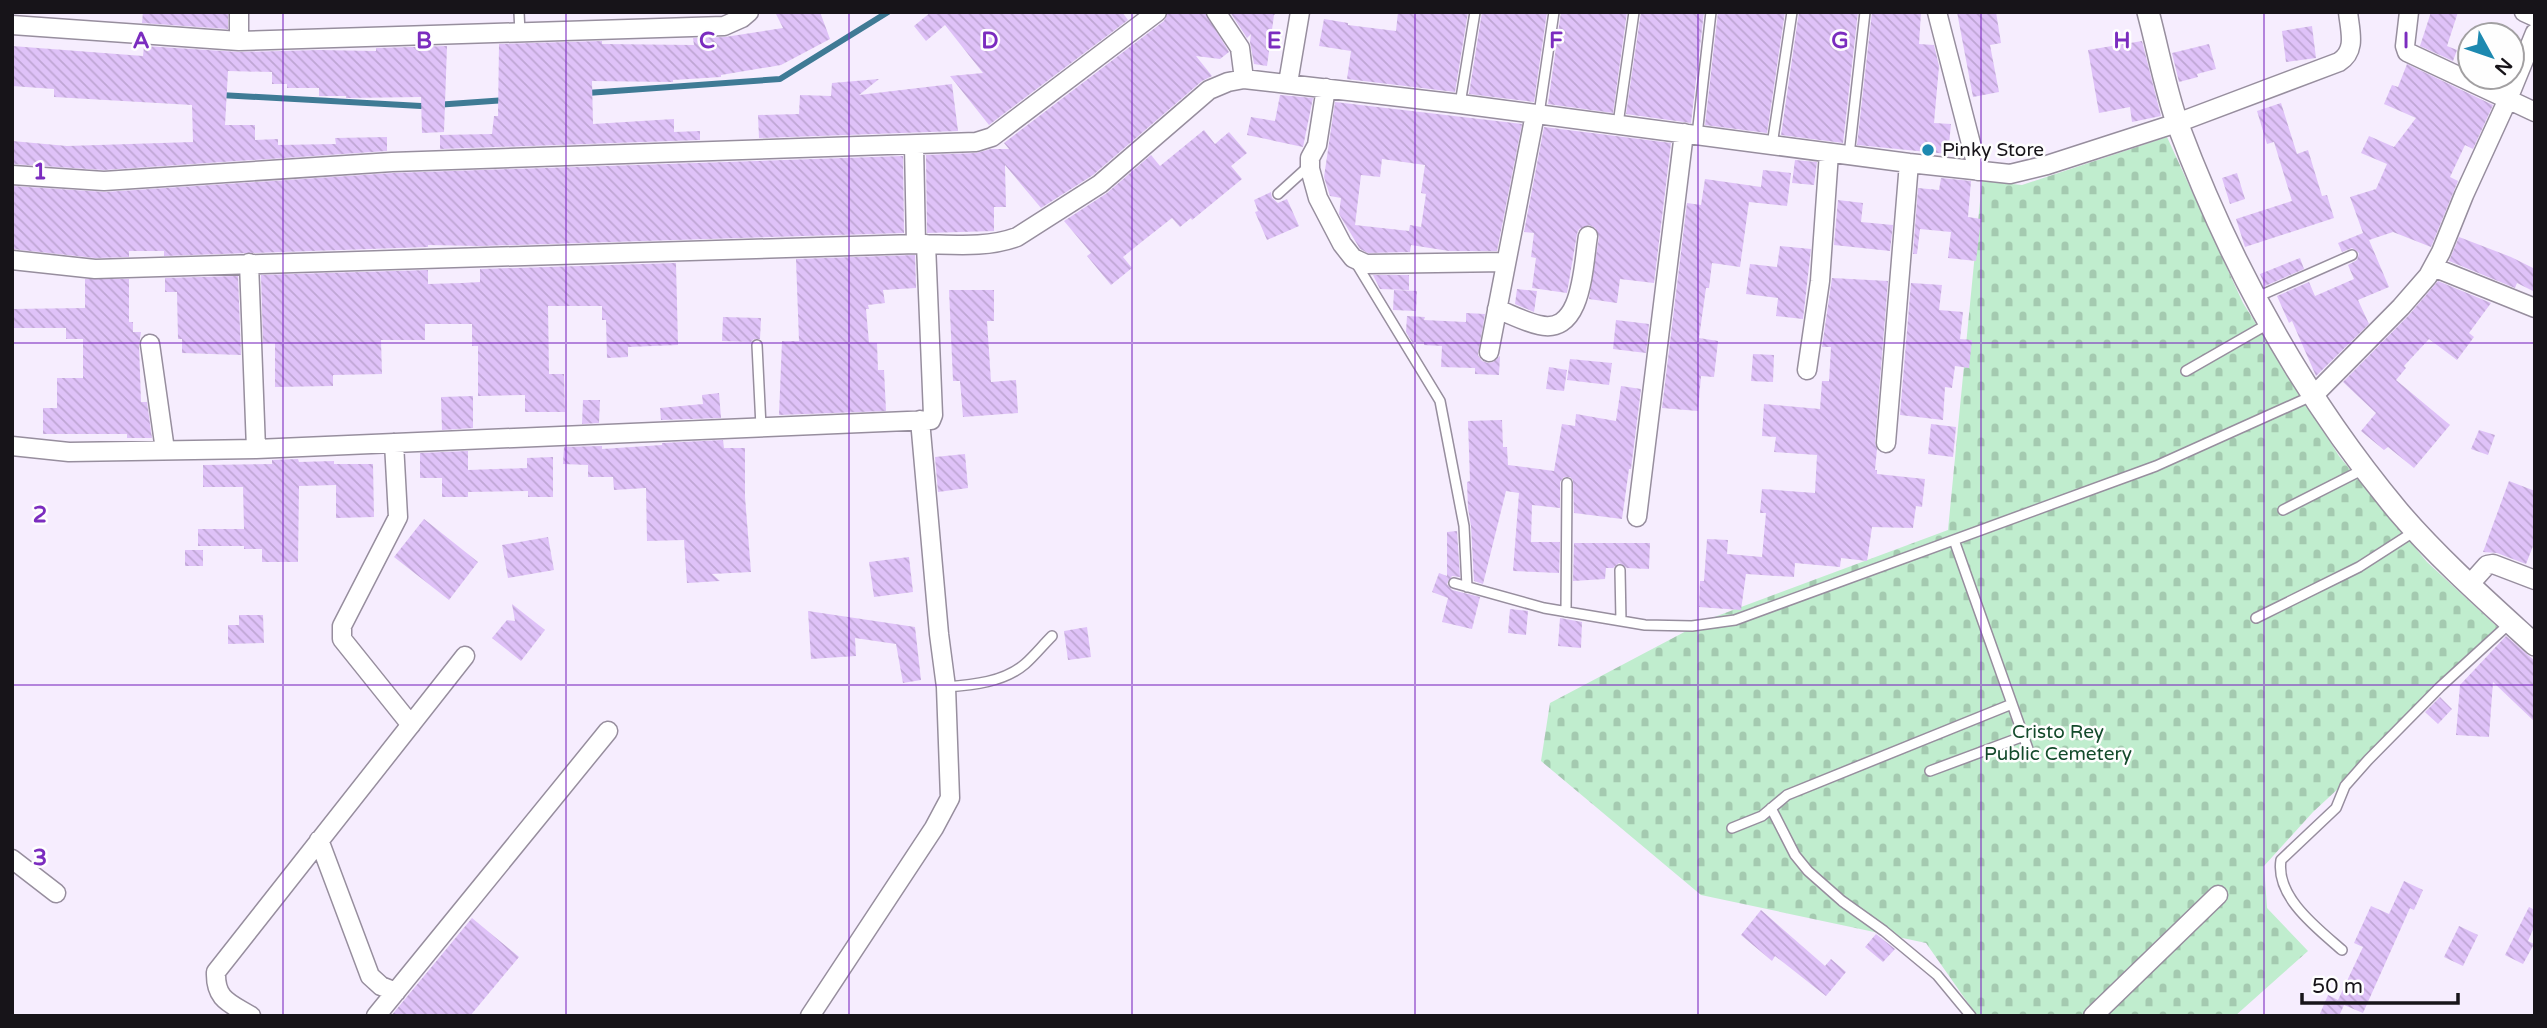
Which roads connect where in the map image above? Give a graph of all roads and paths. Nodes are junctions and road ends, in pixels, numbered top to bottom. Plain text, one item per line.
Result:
1 (239, 12) edge
2 (519, 12) edge
3 (749, 12) edge
4 (1157, 12) edge
5 (1216, 12) edge
6 (1300, 12) edge
7 (1475, 12) edge
8 (1554, 12) edge
9 (1634, 12) edge
10 (1711, 12) edge
11 (1791, 12) edge
12 (1864, 12) edge
13 (1937, 12) edge
14 (2148, 12) edge
15 (2348, 12) edge
16 (2409, 12) edge
17 (2524, 12) edge
18 (2535, 17) edge
19 (12, 25) edge
20 (520, 33) junction
21 (2535, 33) edge
22 (239, 41) junction
23 (1244, 79) junction
24 (1287, 83) junction
25 (1326, 88) junction
26 (2508, 99) junction
27 (1460, 104) junction
28 (2535, 112) edge
29 (1537, 114) junction
30 (2177, 123) junction
31 (1618, 124) junction
32 (1691, 134) junction
33 (914, 145) junction
34 (1772, 145) junction
35 (1829, 153) junction
36 (1849, 155) junction
37 (1909, 163) junction
38 (1310, 164) junction
39 (1978, 171) junction
40 (12, 175) edge
41 (1278, 194) dead end
42 (1588, 236) dead end
43 (921, 244) junction
44 (2351, 256) dead end
45 (1353, 258) junction
46 (12, 260) edge
47 (1506, 262) junction
48 (249, 263) junction
49 (2433, 267) junction
50 (2256, 298) junction
51 (2535, 308) edge
52 (1497, 309) junction
53 (2268, 324) junction
54 (150, 344) dead end
55 (757, 345) dead end
56 (1489, 352) dead end
57 (1807, 370) dead end
58 (2186, 371) dead end
59 (2314, 394) junction
60 (920, 420) junction
61 (761, 427) junction
62 (394, 443) junction
63 (1885, 443) dead end
64 (12, 446) edge
65 (256, 449) junction
66 (165, 450) junction
67 (2366, 468) junction
68 (1567, 484) dead end
69 (2283, 510) dead end
70 (1637, 517) dead end
71 (2416, 530) junction
72 (1954, 540) junction
73 (1620, 570) dead end
74 (2535, 580) edge
75 (1454, 583) dead end
76 (2470, 584) junction
77 (1466, 587) junction
78 (1566, 612) junction
79 (2256, 618) dead end
80 (1621, 621) junction
81 (2510, 622) junction
82 (1052, 636) dead end
83 (2535, 645) edge
84 (465, 656) dead end
85 (946, 687) junction
86 (2012, 704) junction
87 (411, 725) junction
88 (608, 731) dead end
89 (2024, 736) junction
90 (2028, 749) dead end
91 (1930, 771) dead end
92 (1771, 808) junction
93 (1732, 828) dead end
94 (319, 840) junction
95 (12, 859) edge
96 (56, 893) dead end
97 (2218, 895) dead end
98 (2342, 950) dead end
99 (396, 992) junction
100 (251, 1016) edge
101 (376, 1016) edge
102 (810, 1016) edge
103 (1971, 1016) edge
104 (2093, 1016) edge

1 - 22 street
2 - 20 lane
3 - 20 street
4 - 33 street
5 - 23 street
6 - 24 street
7 - 27 lane
8 - 29 lane
9 - 31 lane
10 - 32 lane
11 - 34 lane
12 - 36 lane
13 - 39 street
14 - 30 street
15 - 30 street
16 - 26 street
17 - 18 street
19 - 22 street
20 - 22 street
21 - 26 street
23 - 24 street
23 - 43 street
24 - 25 street
25 - 27 street
25 - 38 street
26 - 28 street
26 - 49 street
27 - 29 street
29 - 31 street
29 - 47 street
30 - 39 street
30 - 50 street
31 - 32 street
32 - 34 street
32 - 70 street
33 - 40 street
33 - 43 street
34 - 35 street
35 - 36 street
35 - 57 street
36 - 37 street
37 - 39 street
37 - 63 street
38 - 41 lane
38 - 45 street
42 - 52 street
43 - 48 street
43 - 60 street
44 - 50 lane
45 - 47 street
45 - 77 lane
46 - 48 street
47 - 52 street
48 - 65 street
49 - 51 street
49 - 59 street
50 - 53 street
52 - 56 street
53 - 58 lane
53 - 59 street
54 - 66 street
55 - 61 lane
59 - 67 street
59 - 72 lane
60 - 61 street
60 - 85 street
61 - 62 street
62 - 65 street
62 - 87 street
64 - 66 street
65 - 66 street
67 - 69 lane
67 - 71 street
68 - 78 lane
71 - 76 street
71 - 79 lane
72 - 80 lane
72 - 86 lane
73 - 80 lane
74 - 76 street
75 - 77 lane
76 - 81 street
77 - 78 lane
78 - 80 lane
81 - 83 street
81 - 98 lane
82 - 85 lane
84 - 87 street
85 - 102 street
86 - 89 lane
86 - 92 lane
87 - 94 street
88 - 99 street
89 - 90 lane
89 - 91 lane
92 - 93 lane
92 - 103 lane
94 - 99 street
94 - 100 street
95 - 96 street
97 - 104 street
99 - 101 street

